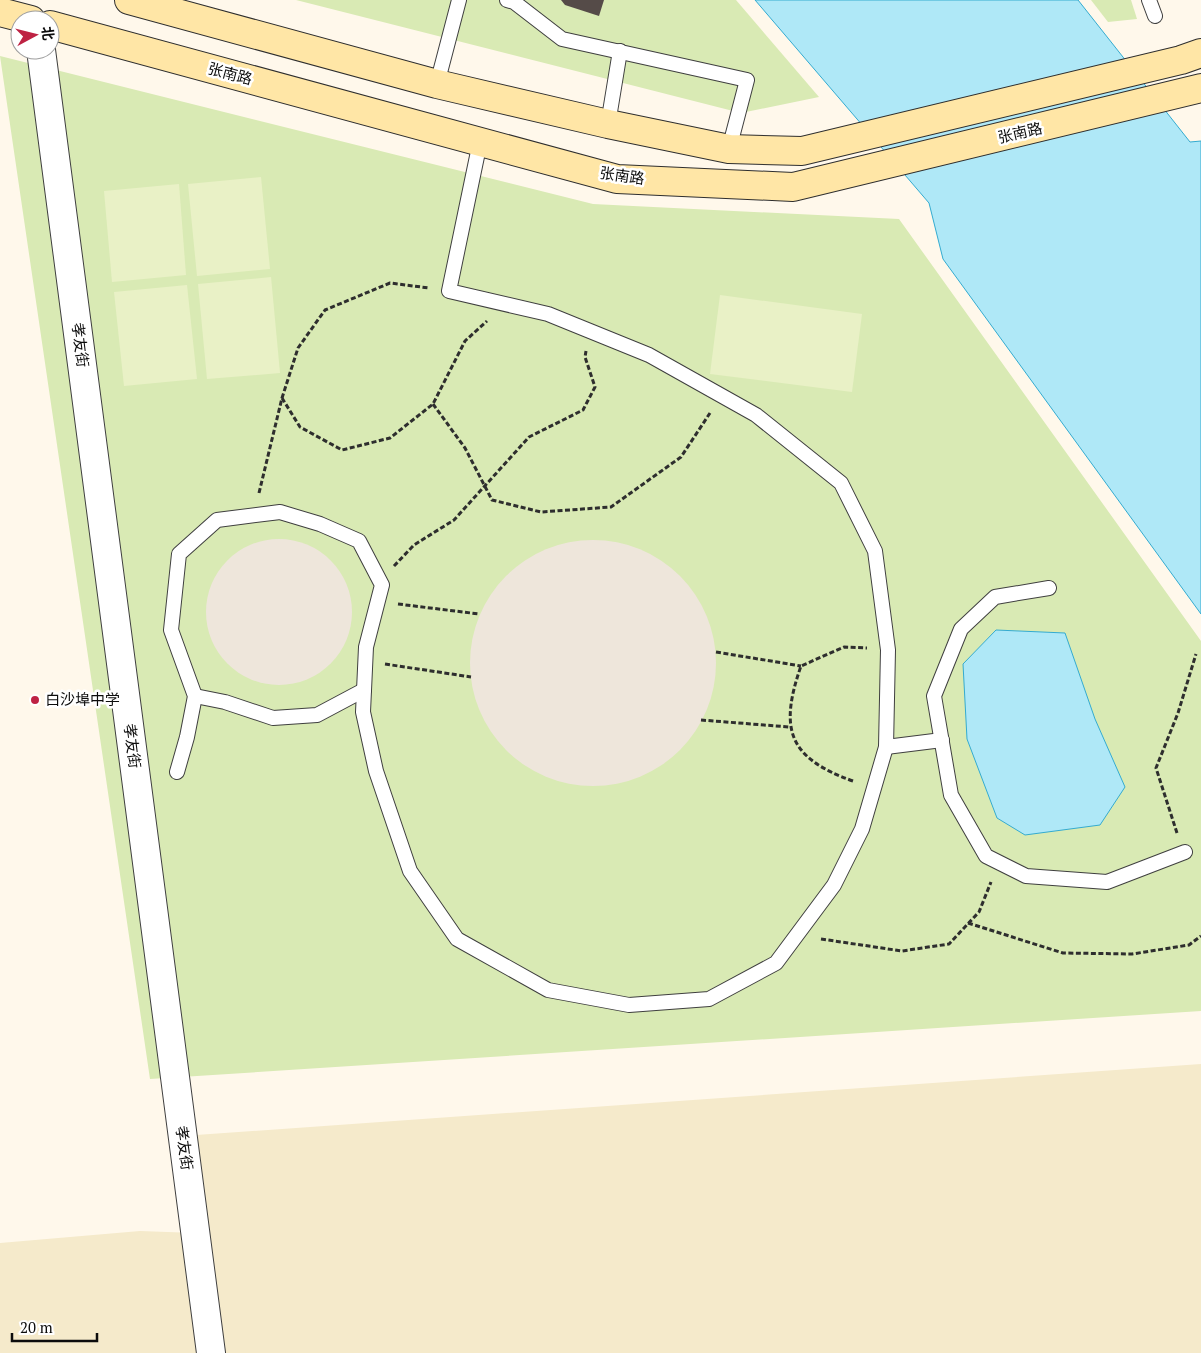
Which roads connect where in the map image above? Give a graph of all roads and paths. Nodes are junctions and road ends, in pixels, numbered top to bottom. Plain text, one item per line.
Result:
1 (129, 0) edge
2 (459, 0) edge
3 (507, 0) edge
4 (1149, 0) edge
5 (1155, 16) dead end
6 (60, 28) edge
7 (620, 51) junction
8 (1191, 56) edge
9 (42, 60) edge
10 (437, 84) junction
11 (1195, 90) edge
12 (608, 124) junction
13 (480, 142) junction
14 (730, 149) junction
15 (449, 291) junction
16 (506, 304) junction
17 (589, 331) junction
18 (722, 396) junction
19 (282, 398) junction
20 (433, 404) junction
21 (485, 486) junction
22 (254, 515) junction
23 (382, 584) junction
24 (1049, 588) dead end
25 (377, 601) junction
26 (479, 614) dead end
27 (888, 650) junction
28 (716, 652) dead end
29 (1196, 654) dead end
30 (365, 661) junction
31 (801, 666) junction
32 (471, 677) dead end
33 (364, 690) junction
34 (196, 696) junction
35 (701, 720) dead end
36 (789, 727) junction
37 (942, 740) junction
38 (886, 747) junction
39 (177, 772) dead end
40 (874, 788) junction
41 (1185, 852) joint
42 (998, 862) junction
43 (968, 923) junction
44 (796, 936) junction
45 (1201, 936) edge
46 (211, 1353) edge

1 - 10 main road
2 - 10 lane
3 - 7 lane
4 - 5 lane
6 - 13 main road, 张南路
7 - 12 lane
7 - 14 lane
8 - 14 main road
9 - 46 street, 孝友街
10 - 12 main road
11 - 13 main road, 张南路
12 - 14 main road
13 - 15 lane
15 - 16 lane
15 - 19 path
16 - 17 lane
16 - 20 path
17 - 18 lane
17 - 21 path
18 - 21 path
18 - 27 lane
19 - 20 path
19 - 22 path
20 - 21 path
21 - 23 path
22 - 23 lane
22 - 34 lane
23 - 25 lane
24 - 37 lane
25 - 26 path
25 - 30 lane
27 - 31 path
27 - 38 lane
28 - 31 path
29 - 41 path
30 - 32 path
30 - 33 lane
31 - 36 path
33 - 34 lane
33 - 44 lane
34 - 39 lane
35 - 36 path
36 - 40 path
37 - 38 lane
37 - 42 lane
38 - 40 lane
40 - 44 lane
41 - 42 lane
42 - 43 path
43 - 44 path
43 - 45 path

